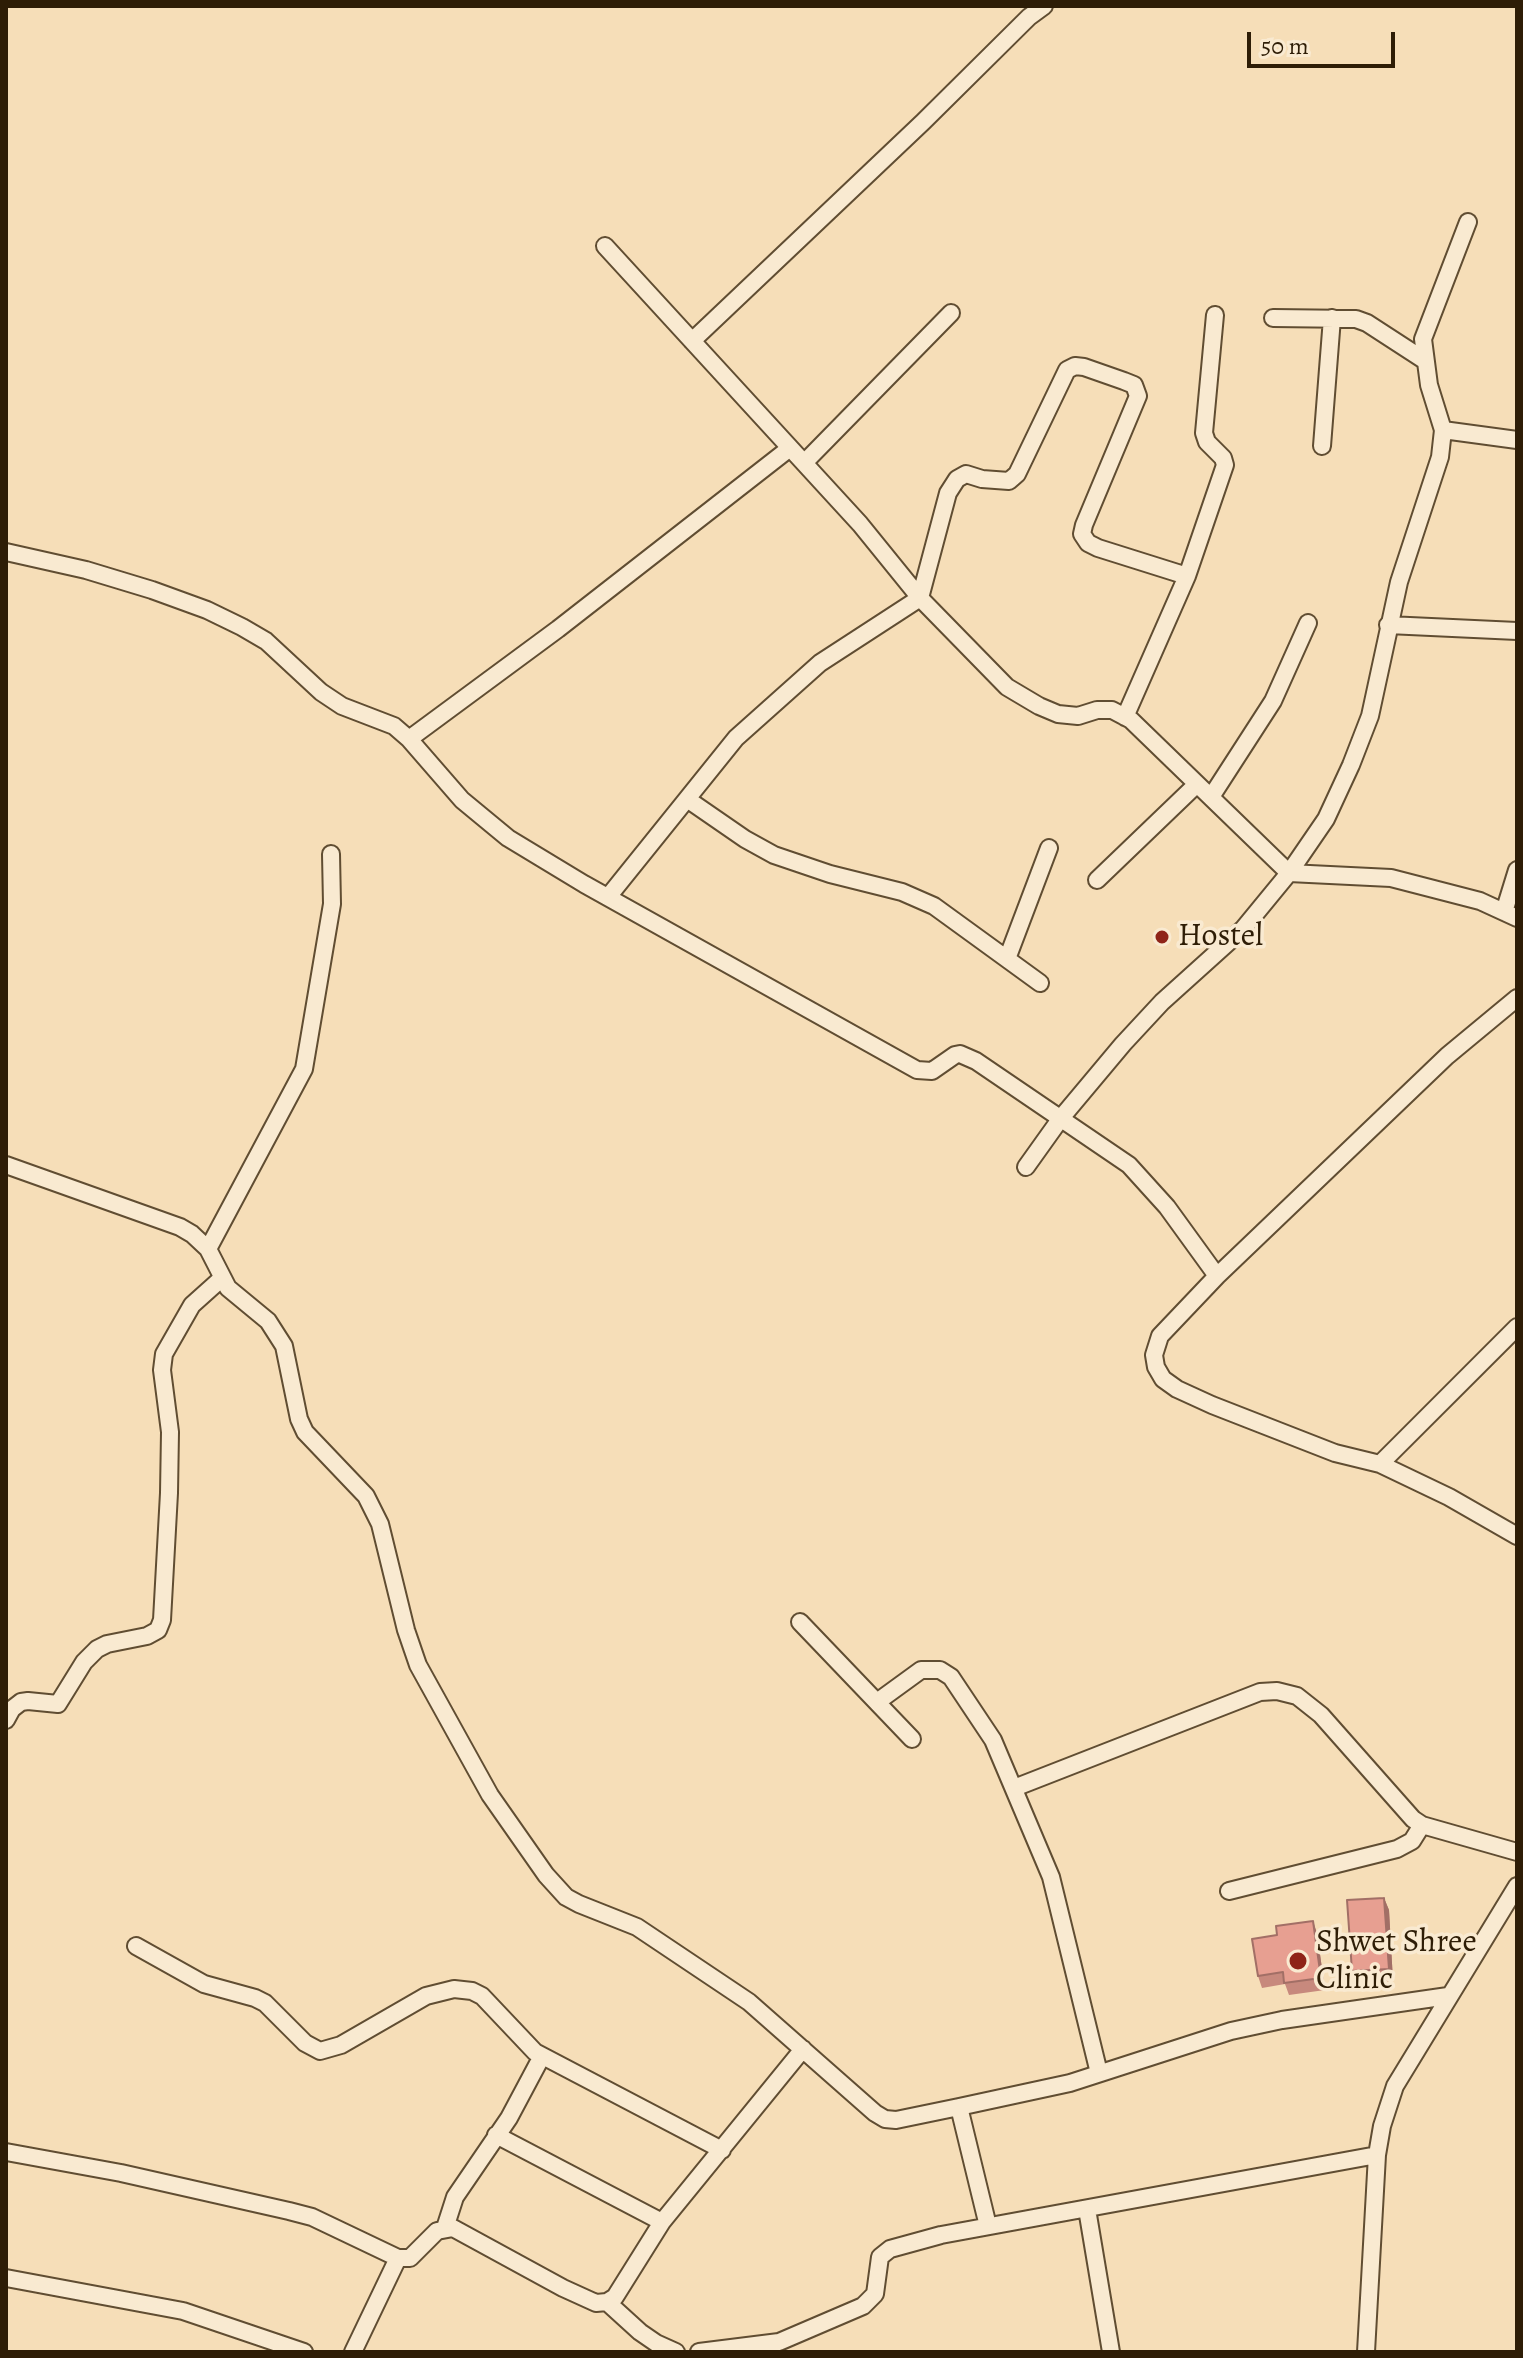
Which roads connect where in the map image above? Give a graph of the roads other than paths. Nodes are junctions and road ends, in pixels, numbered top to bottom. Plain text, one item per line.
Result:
1 (1044, 6) edge
2 (1468, 222) dead end
3 (605, 246) dead end
4 (951, 313) dead end
5 (1215, 315) dead end
6 (1273, 318) dead end
7 (1332, 318) junction
8 (692, 341) junction
9 (1424, 360) junction
10 (1443, 430) junction
11 (1517, 440) edge
12 (1322, 446) dead end
13 (790, 448) junction
14 (804, 463) junction
15 (6, 552) edge
16 (1187, 576) junction
17 (920, 598) junction
18 (1308, 623) dead end
19 (1388, 625) junction
20 (1517, 631) edge
21 (1125, 717) junction
22 (409, 739) junction
23 (1197, 784) junction
24 (1211, 797) junction
25 (687, 799) junction
26 (1049, 848) dead end
27 (331, 854) dead end
28 (1517, 870) edge
29 (1289, 873) junction
30 (1097, 880) dead end
31 (608, 897) junction
32 (1511, 915) edge
33 (1007, 959) junction
34 (1040, 983) dead end
35 (1517, 998) edge
36 (1061, 1118) junction
37 (6, 1165) edge
38 (1026, 1167) dead end
39 (208, 1249) junction
40 (1217, 1276) junction
41 (221, 1279) junction
42 (1517, 1327) edge
43 (1380, 1464) junction
44 (1517, 1536) edge
45 (800, 1622) dead end
46 (877, 1702) junction
47 (6, 1720) edge
48 (912, 1739) dead end
49 (1014, 1788) junction
50 (1422, 1825) junction
51 (1517, 1852) edge
52 (1517, 1886) edge
53 (1229, 1891) dead end
54 (136, 1946) dead end
55 (1448, 1996) junction
56 (803, 2049) junction
57 (542, 2056) junction
58 (1099, 2073) junction
59 (959, 2107) junction
60 (496, 2135) junction
61 (722, 2150) junction
62 (6, 2152) edge
63 (1377, 2155) junction
64 (1087, 2209) junction
65 (662, 2222) junction
66 (988, 2226) junction
67 (445, 2228) junction
68 (398, 2258) junction
69 (6, 2278) edge
70 (607, 2302) junction
71 (304, 2352) edge
72 (353, 2352) edge
73 (676, 2352) edge
74 (699, 2352) edge
75 (1111, 2352) edge
76 (1366, 2352) edge

1 - 8 street
2 - 9 street
3 - 8 street
4 - 14 street
5 - 16 street
6 - 7 street
7 - 9 street
7 - 12 street
8 - 13 street
9 - 10 street
10 - 11 street
10 - 19 street
13 - 14 street
13 - 22 street
14 - 17 street
15 - 22 street
16 - 17 street
16 - 21 street
17 - 21 street
17 - 25 street
18 - 24 street
19 - 20 street
19 - 29 street
21 - 23 street
22 - 31 street
23 - 24 street
23 - 30 street
24 - 29 street
25 - 31 street
25 - 33 street
26 - 33 street
27 - 39 street
28 - 32 street
29 - 32 street
29 - 36 street
31 - 36 street
33 - 34 street
35 - 40 street
36 - 38 street
36 - 40 street
37 - 39 street
39 - 41 street
40 - 43 street
41 - 47 street
41 - 56 street
42 - 43 street
43 - 44 street
45 - 46 street
46 - 48 street
46 - 49 street
49 - 50 street
49 - 58 street
50 - 51 street
50 - 53 street
52 - 55 street
54 - 57 street
55 - 58 street
55 - 63 street
56 - 59 street
56 - 61 street
57 - 60 street
57 - 61 street
58 - 59 street
59 - 66 street
60 - 65 street
60 - 67 street
61 - 65 street
62 - 68 street
63 - 64 street
63 - 76 street
64 - 66 street
64 - 75 street
65 - 70 street
66 - 74 street
67 - 68 street
67 - 70 street
68 - 72 street
69 - 71 street
70 - 73 street

